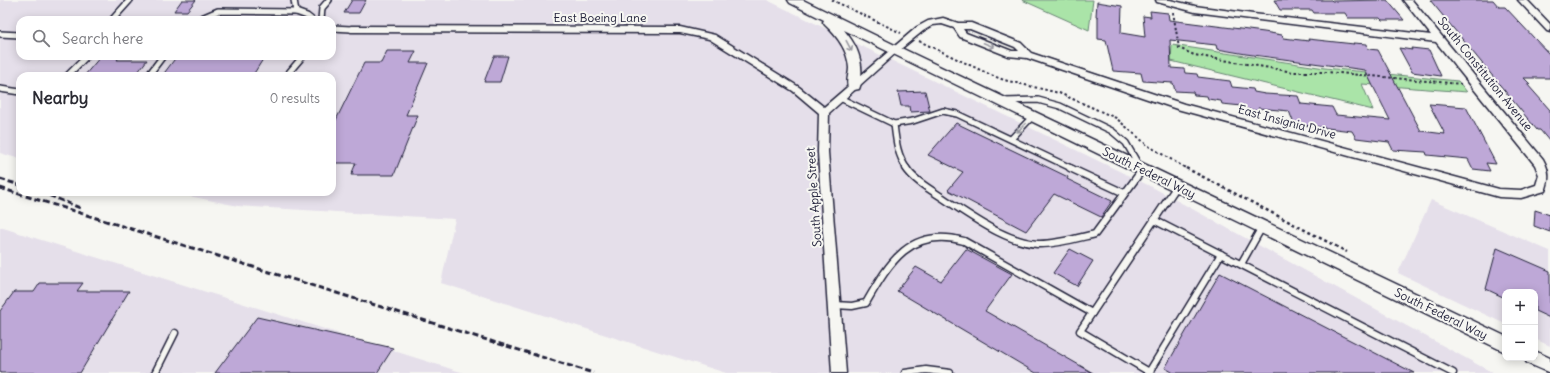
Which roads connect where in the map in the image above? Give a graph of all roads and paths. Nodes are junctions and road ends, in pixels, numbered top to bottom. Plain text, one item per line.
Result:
1 (130, 0) edge
2 (294, 0) edge
3 (329, 0) edge
4 (794, 0) edge
5 (832, 0) edge
6 (1160, 0) edge
7 (1407, 0) edge
8 (1522, 0) edge
9 (813, 9) junction
10 (1175, 9) dead end
11 (296, 12) junction
12 (116, 16) edge
13 (206, 16) edge
14 (307, 16) edge
15 (321, 16) edge
16 (336, 28) edge
17 (351, 29) joint
18 (891, 29) dead end
19 (1550, 29) edge
20 (0, 34) edge
21 (16, 35) edge
22 (1439, 39) junction
23 (926, 45) dead end
24 (894, 50) junction
25 (83, 60) edge
26 (159, 60) edge
27 (300, 60) edge
28 (71, 72) edge
29 (151, 72) edge
30 (290, 72) edge
31 (1466, 84) dead end
32 (854, 86) junction
33 (0, 89) edge
34 (16, 91) edge
35 (840, 98) junction
36 (999, 101) junction
37 (824, 112) junction
38 (1032, 117) junction
39 (894, 124) junction
40 (1011, 139) junction
41 (1142, 170) junction
42 (1177, 186) junction
43 (1541, 188) joint
44 (1124, 193) junction
45 (1154, 220) junction
46 (1262, 227) junction
47 (1221, 254) junction
48 (1354, 256) dead end
49 (1241, 264) junction
50 (834, 305) junction
51 (1092, 313) junction
52 (175, 333) dead end
53 (1502, 343) edge
54 (1538, 360) edge
55 (1550, 366) edge
56 (155, 373) edge
57 (839, 373) edge
58 (905, 373) edge
59 (950, 373) edge
60 (1150, 373) edge
61 (1453, 373) edge

1 - 12 lane
2 - 11 lane
3 - 15 lane
4 - 9 main road, South Federal Way
5 - 18 path
6 - 22 street
7 - 22 street, South Constitution Avenue
8 - 19 street
9 - 24 main road, South Federal Way
9 -> 32 main road
10 - 31 path
11 - 13 lane
11 - 14 lane
16 - 17 lane
17 - 37 street, East Boeing Lane
20 - 21 lane
22 - 43 street, South Constitution Avenue
23 - 48 path
24 - 32 street
24 - 36 main road, South Federal Way
24 - 43 street, East Insignia Drive
25 - 28 lane
26 - 29 lane
27 - 30 lane
32 - 35 street
33 - 34 lane
35 - 37 street
35 - 39 lane
36 - 38 main road, South Federal Way
36 - 41 lane
37 - 50 street, South Apple Street
38 -> 40 lane
38 - 41 main road, South Federal Way
39 - 40 lane
39 - 44 lane
40 - 44 lane
41 - 42 main road, South Federal Way
41 - 44 lane
42 - 45 lane
42 - 46 main road, South Federal Way
45 - 47 lane
45 - 51 lane
46 - 49 lane
46 - 53 main road, South Federal Way
47 - 49 lane
47 - 60 lane
49 - 61 lane
50 - 51 lane
50 - 57 street, South Apple Street
51 - 60 lane
52 - 56 lane
54 - 55 main road
58 - 59 lane

